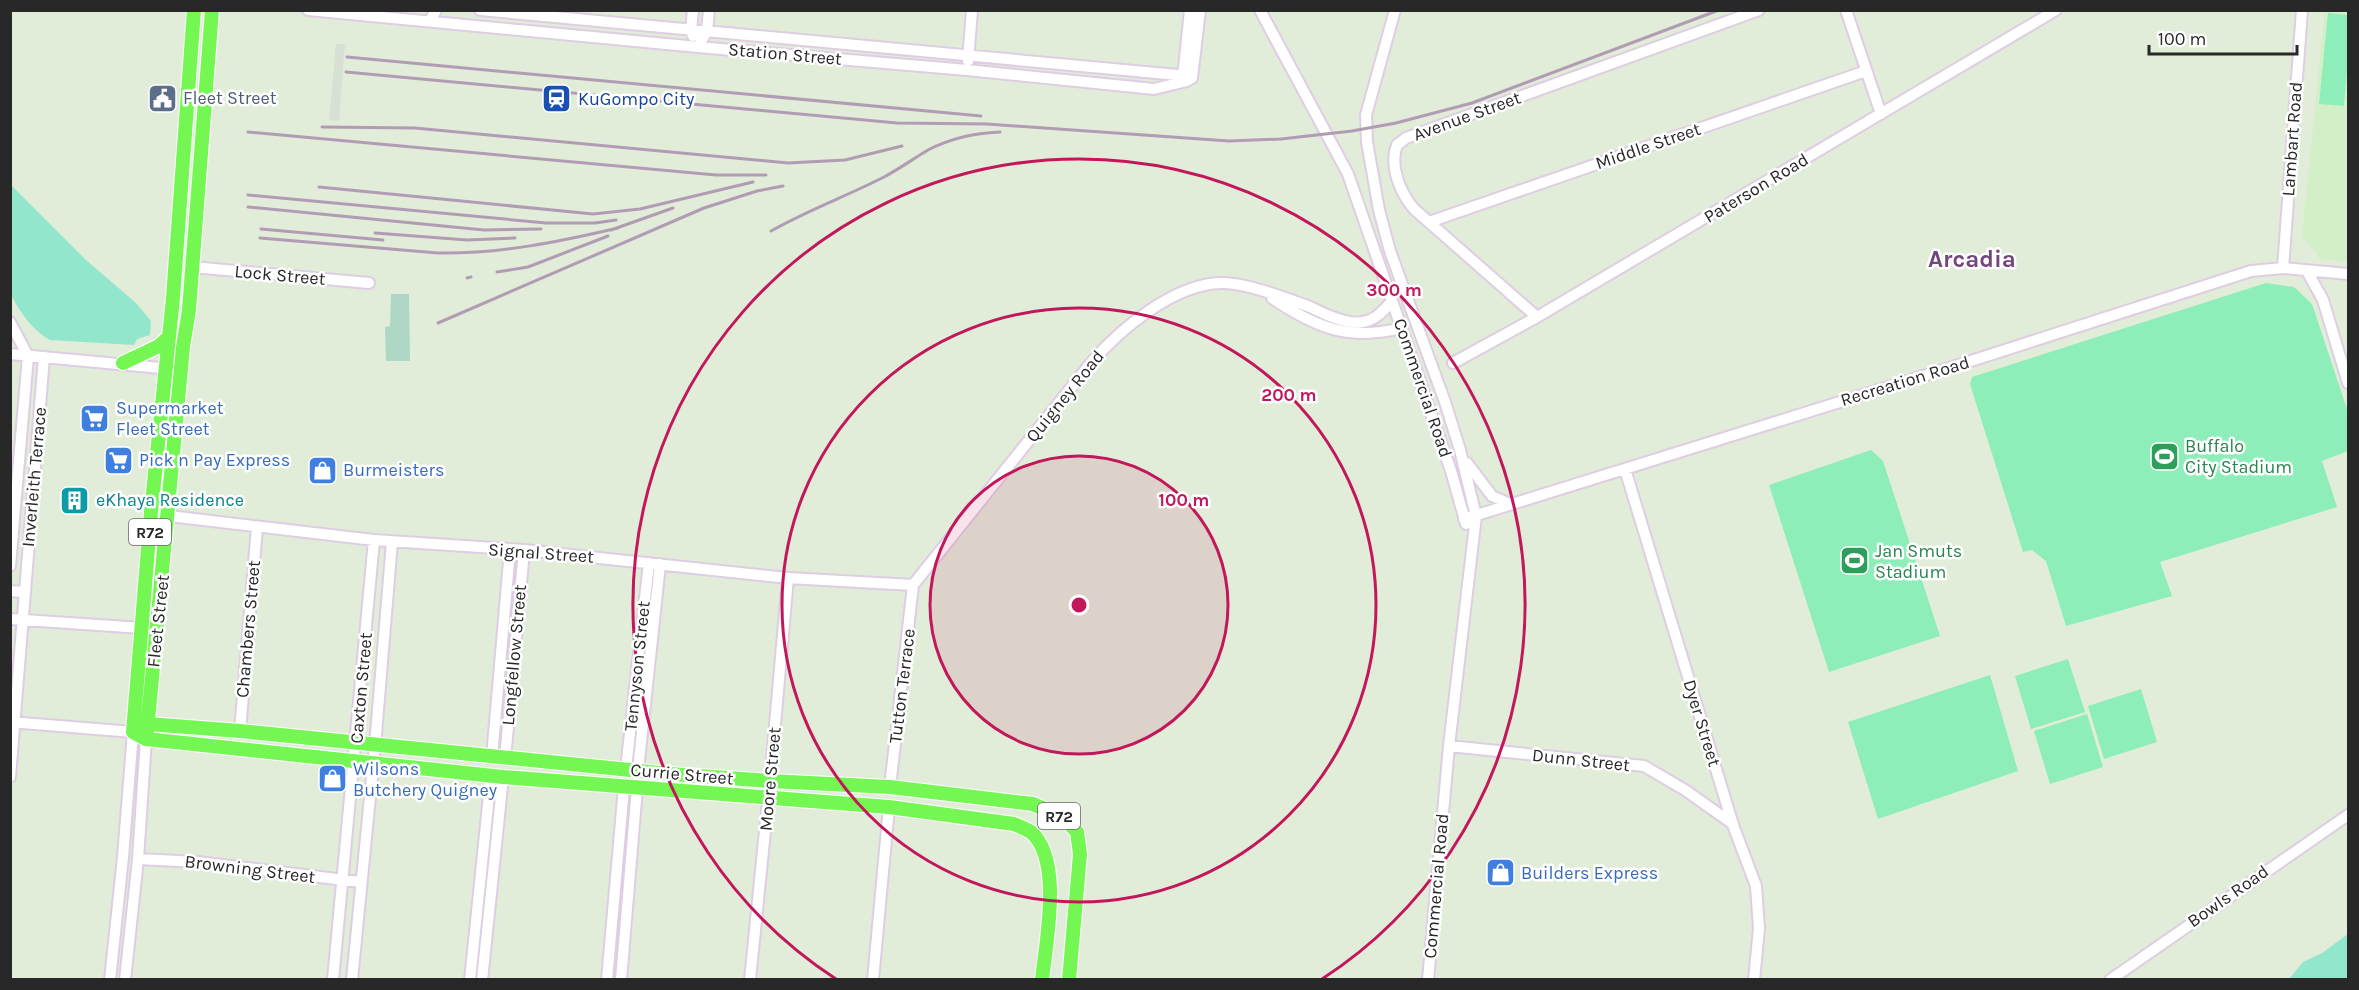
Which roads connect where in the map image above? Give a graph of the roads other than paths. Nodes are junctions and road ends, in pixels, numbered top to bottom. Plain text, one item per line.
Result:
1 (194, 10) edge
2 (212, 10) edge
3 (308, 10) edge
4 (436, 10) edge
5 (480, 10) edge
6 (693, 10) edge
7 (709, 10) edge
8 (972, 10) edge
9 (1190, 10) edge
10 (1200, 10) edge
11 (1260, 10) edge
12 (1390, 10) edge
13 (1395, 10) edge
14 (1759, 10) edge
15 (1846, 10) edge
16 (2056, 10) edge
17 (2302, 10) edge
18 (561, 14) edge
19 (575, 15) edge
20 (428, 16) edge
21 (1390, 23) junction
22 (639, 25) junction
23 (691, 30) junction
24 (707, 31) junction
25 (566, 34) junction
26 (638, 41) junction
27 (698, 47) junction
28 (968, 55) junction
29 (967, 70) junction
30 (1866, 71) junction
31 (189, 88) junction
32 (206, 90) junction
33 (1881, 114) junction
34 (1430, 222) junction
35 (192, 267) junction
36 (2283, 268) junction
37 (2307, 271) junction
38 (2349, 274) edge
39 (369, 283) dead end
40 (1264, 293) junction
41 (1392, 301) junction
42 (1538, 317) junction
43 (10, 322) edge
44 (1402, 328) junction
45 (169, 335) junction
46 (10, 354) edge
47 (28, 356) junction
48 (44, 357) junction
49 (123, 363) junction
50 (1453, 363) dead end
51 (165, 368) junction
52 (181, 369) junction
53 (2349, 383) edge
54 (158, 445) junction
55 (174, 447) junction
56 (1460, 450) junction
57 (15, 467) edge
58 (1625, 469) junction
59 (34, 470) junction
60 (1510, 504) junction
61 (169, 516) junction
62 (1470, 518) junction
63 (257, 527) junction
64 (375, 540) junction
65 (392, 542) junction
66 (510, 550) junction
67 (524, 550) junction
68 (655, 563) junction
69 (10, 566) edge
70 (788, 578) junction
71 (913, 585) junction
72 (10, 591) edge
73 (24, 592) junction
74 (10, 619) edge
75 (22, 620) junction
76 (142, 628) junction
77 (13, 722) edge
78 (148, 724) junction
79 (240, 731) junction
80 (133, 732) junction
81 (147, 740) junction
82 (356, 744) junction
83 (375, 746) junction
84 (1449, 746) junction
85 (498, 758) junction
86 (353, 763) junction
87 (373, 765) junction
88 (632, 770) junction
89 (10, 777) edge
90 (497, 777) junction
91 (770, 782) junction
92 (890, 787) junction
93 (631, 788) junction
94 (769, 798) junction
95 (890, 807) junction
96 (2349, 815) edge
97 (1733, 825) junction
98 (138, 859) junction
99 (341, 880) junction
100 (361, 882) junction
101 (110, 980) edge
102 (125, 980) edge
103 (333, 980) edge
104 (352, 980) edge
105 (470, 980) edge
106 (482, 980) edge
107 (606, 980) edge
108 (621, 980) edge
109 (750, 980) edge
110 (873, 980) edge
111 (1042, 980) edge
112 (1069, 980) edge
113 (1428, 980) edge
114 (1754, 980) edge
115 (2110, 980) edge

1 - 31 main road, Fleet Street / R72
2 - 32 main road, Fleet Street / R72
3 - 20 street, Station Street
4 - 20 street
5 - 18 street, Station Street
6 - 23 street
7 - 24 street
8 - 28 street
9 - 28 street, Station Street
10 - 29 street, Station Street
11 - 41 street, Commercial Road
12 - 21 street
13 - 21 street
14 - 34 street, Avenue Street
15 - 30 street
16 - 33 street, Paterson Road
17 - 36 street, Lambart Road
18 - 19 street, Station Street
18 - 25 street
19 - 22 street, Station Street
19 - 25 street
20 - 25 street, Station Street
21 - 56 street, Commercial Road
22 - 23 street, Station Street
22 - 26 street
23 - 24 street, Station Street
23 - 27 street
24 - 27 street
24 - 28 street, Station Street
25 - 26 street, Station Street
26 - 27 street, Station Street
27 - 29 street, Station Street
28 - 29 street
30 - 33 street
30 - 34 street, Middle Street
31 - 32 main road
31 - 45 main road, Fleet Street / R72
32 - 35 main road, Fleet Street / R72
33 - 42 street, Paterson Road
34 - 42 street, Avenue Street
35 - 39 street, Lock Street
35 - 52 main road, Fleet Street / R72
36 - 37 street, Recreation Road
36 - 58 street, Recreation Road
37 - 38 street, Recreation Road
37 - 53 street
40 - 41 street, Quigney Road
40 - 44 street, Quigney Road
40 - 71 street, Quigney Road
41 - 44 street, Commercial Road
42 - 50 street, Paterson Road
43 - 47 street
44 - 62 street, Commercial Road
45 - 49 main road
45 - 51 main road, Fleet Street / R72
46 - 47 street
47 - 48 street
47 - 57 street, Inverleith Terrace
48 - 49 street
48 - 59 street, Inverleith Terrace
49 - 51 street
51 - 52 street
51 - 54 main road, Fleet Street / R72
52 - 55 main road, Fleet Street / R72
54 - 55 main road
54 - 76 main road, Fleet Street / R72
55 - 61 main road, Fleet Street / R72
56 - 60 street
56 - 62 street, Commercial Road
57 - 59 street
57 - 69 street, Inverleith Terrace
58 - 60 street, Recreation Road
58 - 97 street, Dyer Street
59 - 73 street, Inverleith Terrace
60 - 62 street, Recreation Road
61 - 63 street, Signal Street
61 - 78 main road, Fleet Street / R72
62 - 84 street, Commercial Road
63 - 64 street, Signal Street
63 - 79 street, Chambers Street
64 - 65 street, Signal Street
64 - 82 street, Caxton Street
65 - 66 street, Signal Street
65 - 83 street, Caxton Street
66 - 67 street, Signal Street
66 - 85 street, Longfellow Street
67 - 68 street, Signal Street
67 - 85 street, Longfellow Street
68 - 70 street, Signal Street
68 - 88 street, Tennyson Street
70 - 71 street, Signal Street
70 - 91 street, Moore Street
71 - 92 street, Tutton Terrace
72 - 73 street
73 - 75 street, Inverleith Terrace
74 - 75 street
75 - 76 street
75 - 77 street, Inverleith Terrace
76 - 80 main road, Fleet Street / R72
77 - 80 street, Currie Street
77 - 89 street, Inverleith Terrace
78 - 79 main road, Currie Street / R72
78 - 80 main road
78 - 81 main road, Fleet Street / R72
79 - 82 main road, Currie Street / R72
80 - 81 main road, Currie Street
80 - 101 street, Fleet Street
81 - 86 main road, Currie Street / R72
81 - 98 street, Fleet Street
82 - 83 main road, Currie Street / R72
82 - 86 street, Caxton Street
83 - 85 main road, Currie Street / R72
83 - 87 street, Caxton Street
84 - 97 street, Dunn Street
84 - 113 street, Commercial Road
85 - 88 main road, Currie Street / R72
86 - 87 main road, Currie Street / R72
86 - 99 street, Caxton Street
87 - 90 main road, Currie Street / R72
87 - 100 street, Caxton Street
88 - 91 main road, Currie Street / R72
90 - 93 main road, Currie Street / R72
90 - 105 street
90 - 106 street
91 - 92 main road, Currie Street / R72
91 - 94 street, Moore Street
92 - 112 main road, Currie Street / R72
93 - 94 main road, Currie Street / R72
93 - 107 street
93 - 108 street
94 - 95 main road, Currie Street / R72
94 - 109 street, Moore Street
95 - 110 street
95 - 111 main road, Currie Street / R72
96 - 115 street, Bowls Road
97 - 114 street, Dyer Street
98 - 99 street, Browning Street
98 - 102 street, Fleet Street
99 - 100 street, Browning Street
99 - 103 street, Caxton Street
100 - 104 street, Caxton Street

